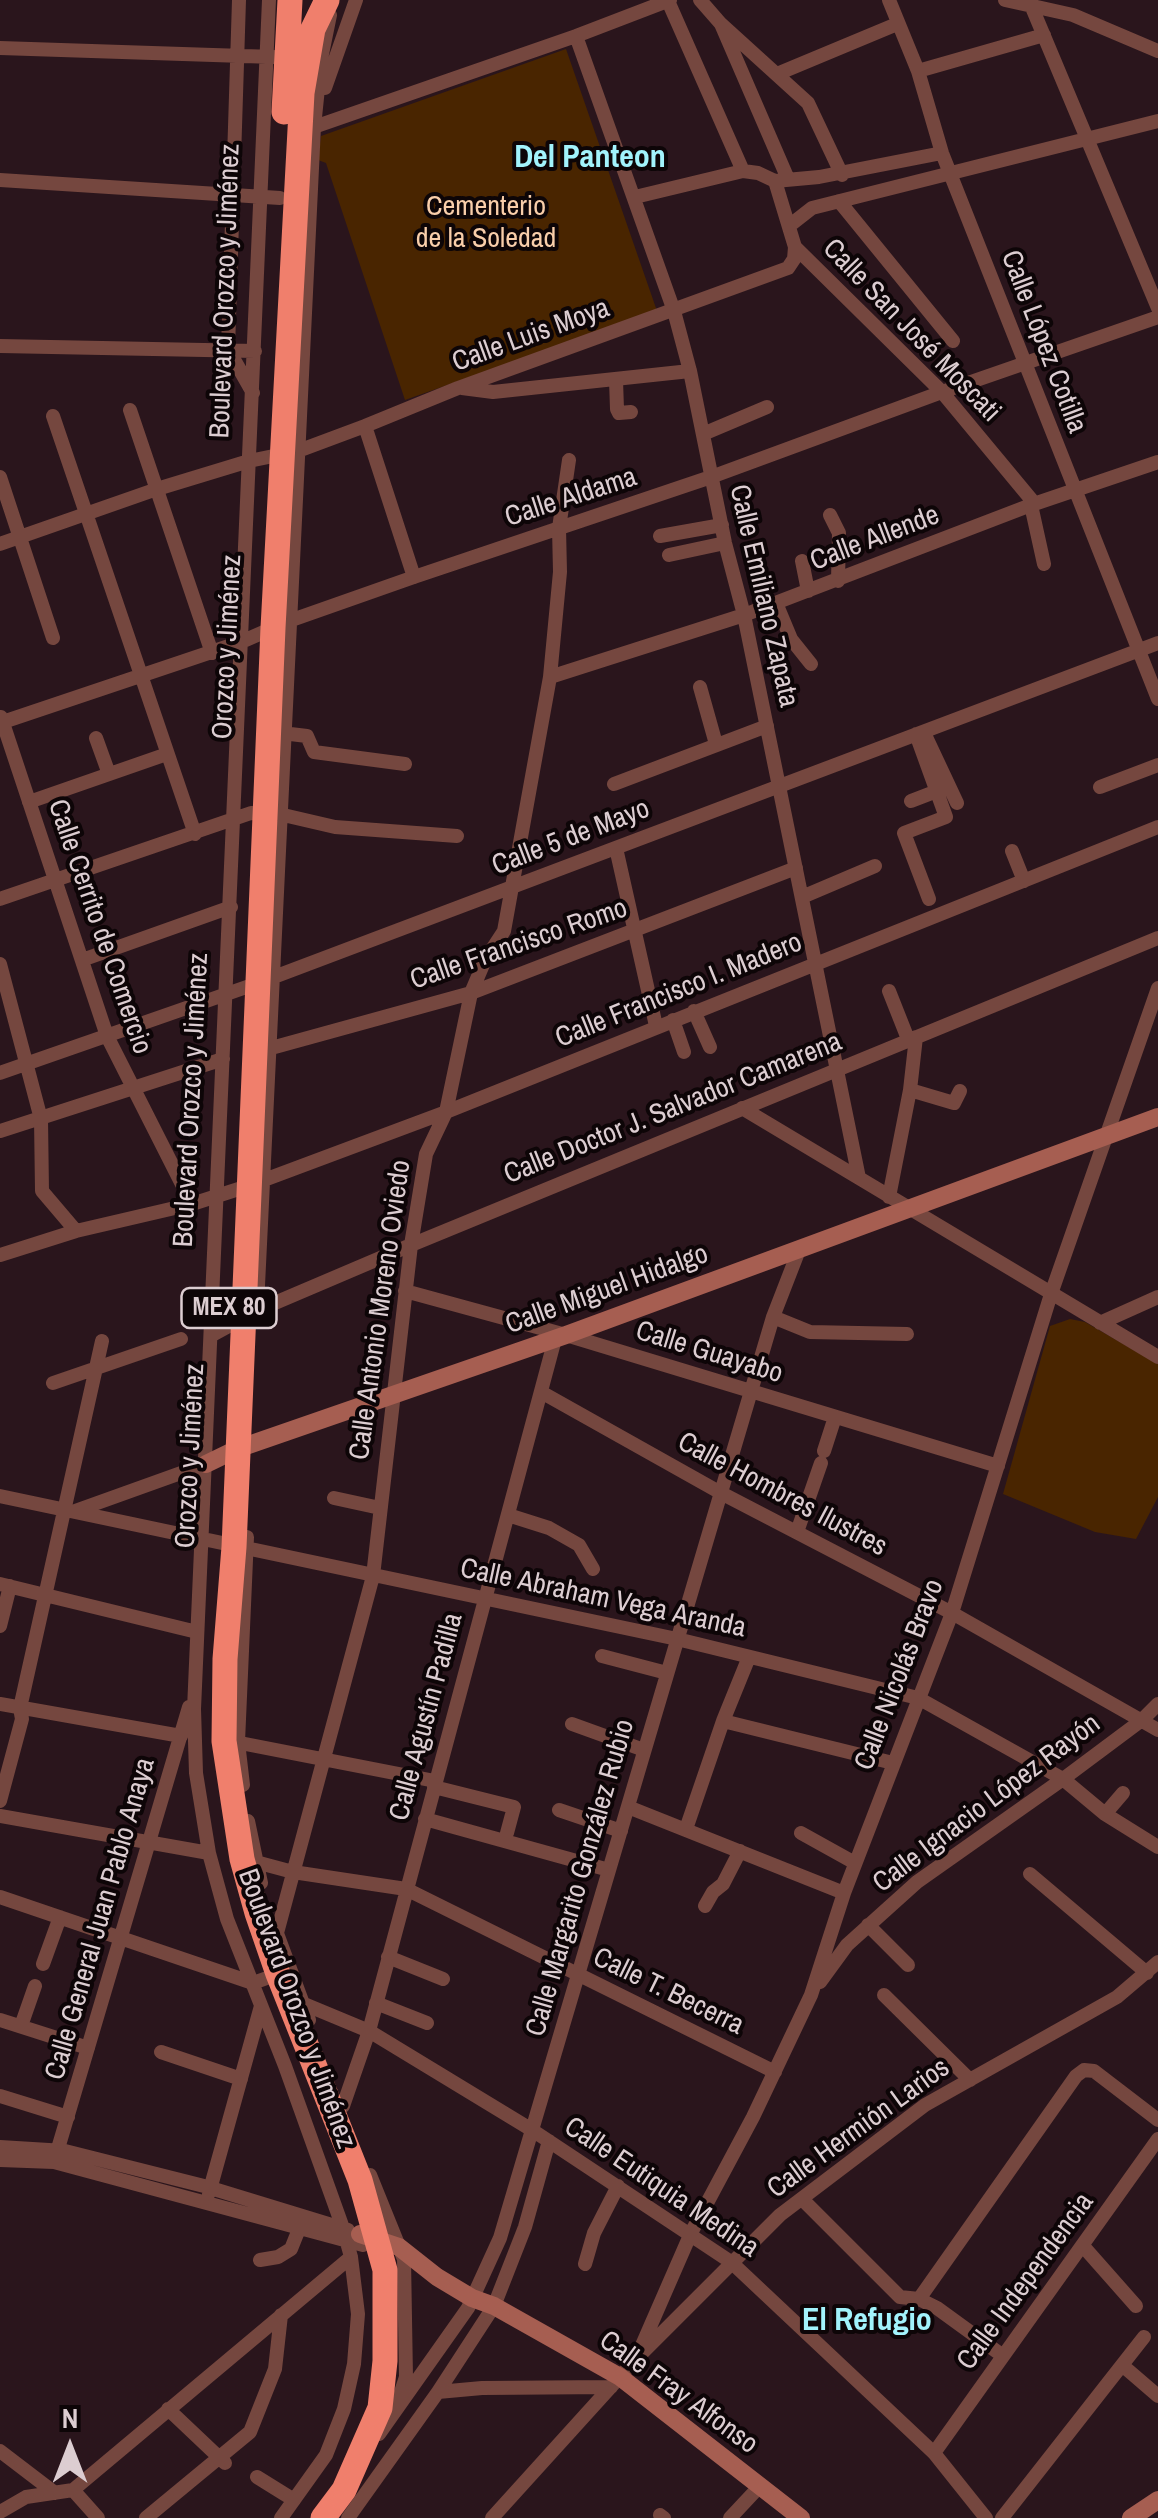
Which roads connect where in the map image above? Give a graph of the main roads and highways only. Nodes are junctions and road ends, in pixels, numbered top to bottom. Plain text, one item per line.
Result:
1 (290, 0) edge
2 (327, 0) edge
3 (303, 58) junction
4 (275, 455) junction
5 (250, 986) junction
6 (241, 1189) junction
7 (225, 1544) junction
8 (266, 1979) junction
9 (374, 2246) junction
10 (300, 2509) edge
11 (323, 2518) edge

1 - 3 highway, MEX 80
2 - 3 highway, MEX 80
3 - 4 highway, Orozco y Jiménez / MEX 80
3 - 4 highway, Orozco y Jiménez / MEX 80
4 - 5 highway, Orozco y Jiménez / MEX 80
5 - 6 highway, Orozco y Jiménez / MEX 80
5 - 6 highway, Orozco y Jiménez / MEX 80
6 - 7 highway, Orozco y Jiménez / MEX 80
7 - 8 highway, Orozco y Jiménez / MEX 80
7 - 8 highway, Orozco y Jiménez / MEX 80
8 - 9 highway, Orozco y Jiménez / MEX 80
9 - 10 highway, Orozco y Jiménez / MEX 80
9 - 11 highway, Orozco y Jiménez / MEX 80

